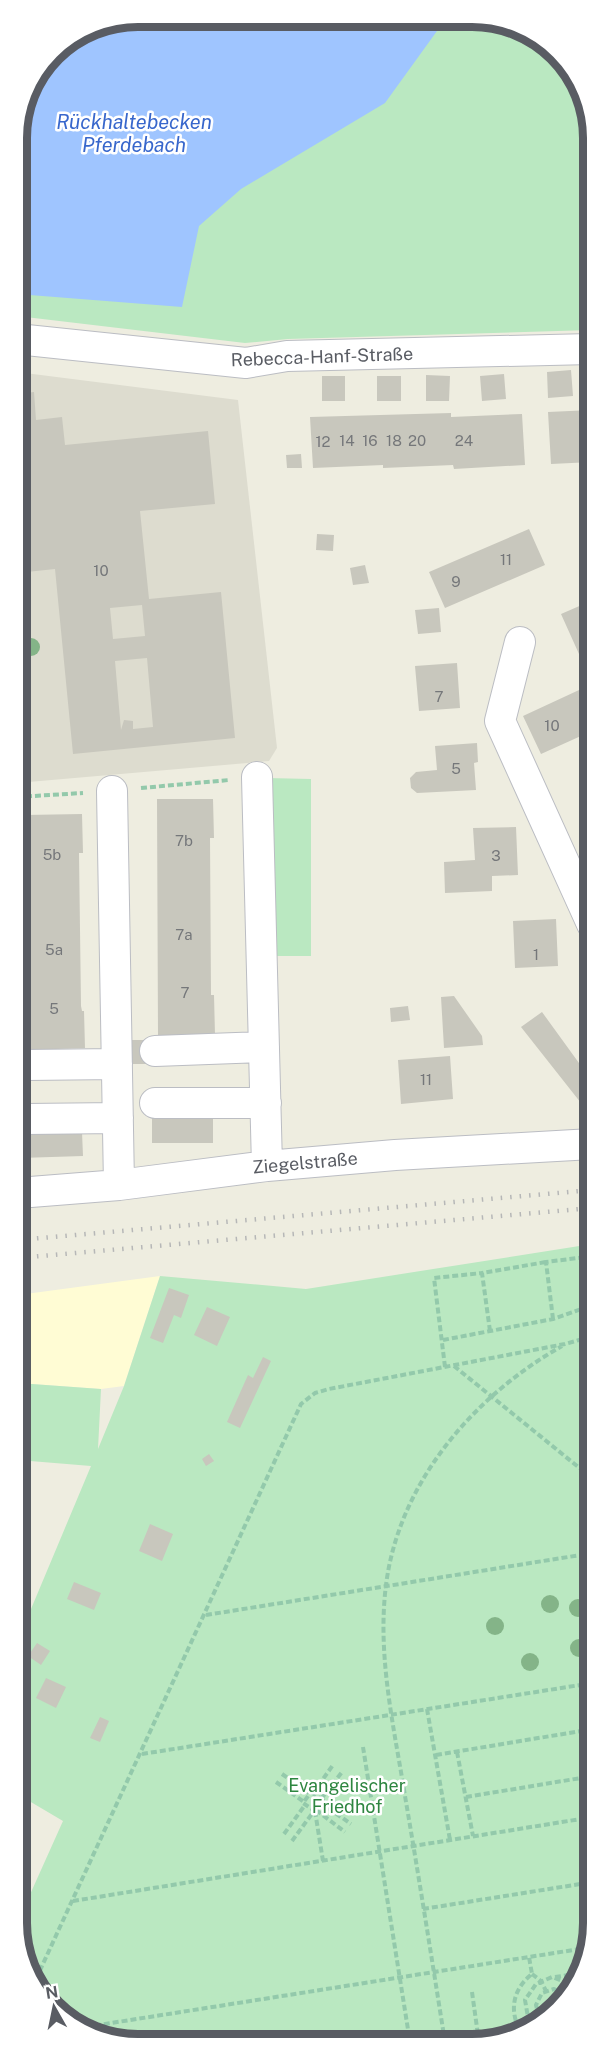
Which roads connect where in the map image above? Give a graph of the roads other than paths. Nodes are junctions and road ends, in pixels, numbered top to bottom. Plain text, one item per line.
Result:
1 (27, 340) edge
2 (583, 349) edge
3 (520, 642) dead end
4 (257, 777) dead end
5 (112, 791) dead end
6 (583, 904) edge
7 (264, 1047) junction
8 (154, 1051) dead end
9 (117, 1064) junction
10 (27, 1065) edge
11 (155, 1103) dead end
12 (266, 1103) junction
13 (118, 1118) junction
14 (27, 1119) edge
15 (583, 1144) edge
16 (267, 1166) junction
17 (119, 1185) junction
18 (27, 1192) edge

1 - 2 street, Rebecca-Hanf-Straße
3 - 6 street
4 - 7 street
5 - 9 street
7 - 8 street
7 - 12 street
9 - 10 street
9 - 13 street
11 - 12 street
12 - 16 street
13 - 14 street
13 - 17 street
15 - 16 street, Ziegelstraße
16 - 17 street, Ziegelstraße
17 - 18 street, Ziegelstraße

